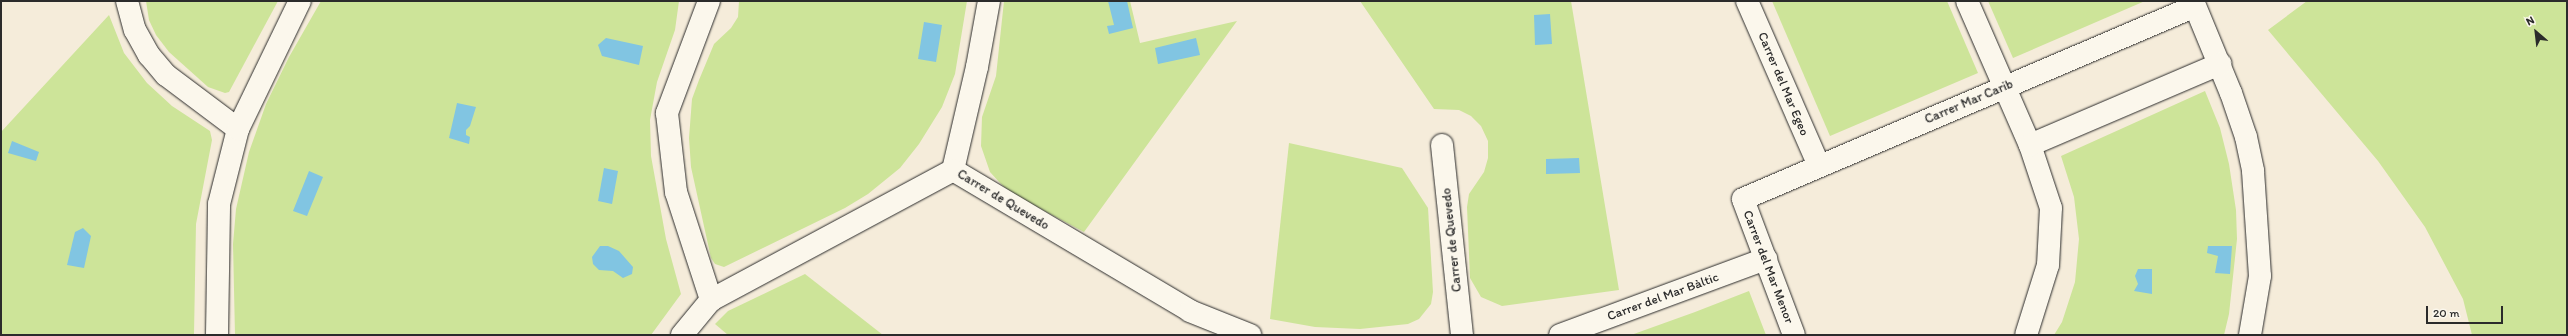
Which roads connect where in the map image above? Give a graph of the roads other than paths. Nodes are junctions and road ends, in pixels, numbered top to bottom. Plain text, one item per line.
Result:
1 (127, 1) edge
2 (300, 1) edge
3 (710, 1) edge
4 (989, 1) edge
5 (1747, 1) edge
6 (1967, 1) edge
7 (2194, 3) edge
8 (2220, 64) junction
9 (2004, 87) junction
10 (238, 129) junction
11 (1442, 145) dead end
12 (2030, 145) junction
13 (1819, 166) junction
14 (953, 170) junction
15 (1742, 199) joint
16 (1766, 259) junction
17 (711, 300) junction
18 (217, 335) edge
19 (682, 335) edge
20 (1250, 335) edge
21 (1462, 335) edge
22 (1560, 335) edge
23 (1794, 335) edge
24 (2026, 335) edge
25 (2250, 335) edge

1 - 10 street
2 - 10 street
3 - 17 street
4 - 14 street
5 - 13 street, Carrer del Mar Egeo
6 - 9 street
7 - 8 street
7 - 9 street, Carrer Mar Carib
8 - 12 street
8 - 25 street
9 - 12 street
9 - 13 street, Carrer Mar Carib
10 - 18 street
11 - 21 street, Carrer de Quevedo
12 - 24 street
13 - 15 street, Carrer Mar Carib
14 - 17 street, Carrer de Quevedo
14 - 20 street, Carrer de Quevedo
15 - 16 street, Carrer del Mar Menor
16 - 22 street, Carrer del Mar Bàltic
16 - 23 street, Carrer del Mar Menor
17 - 19 street, Carrer de Quevedo

